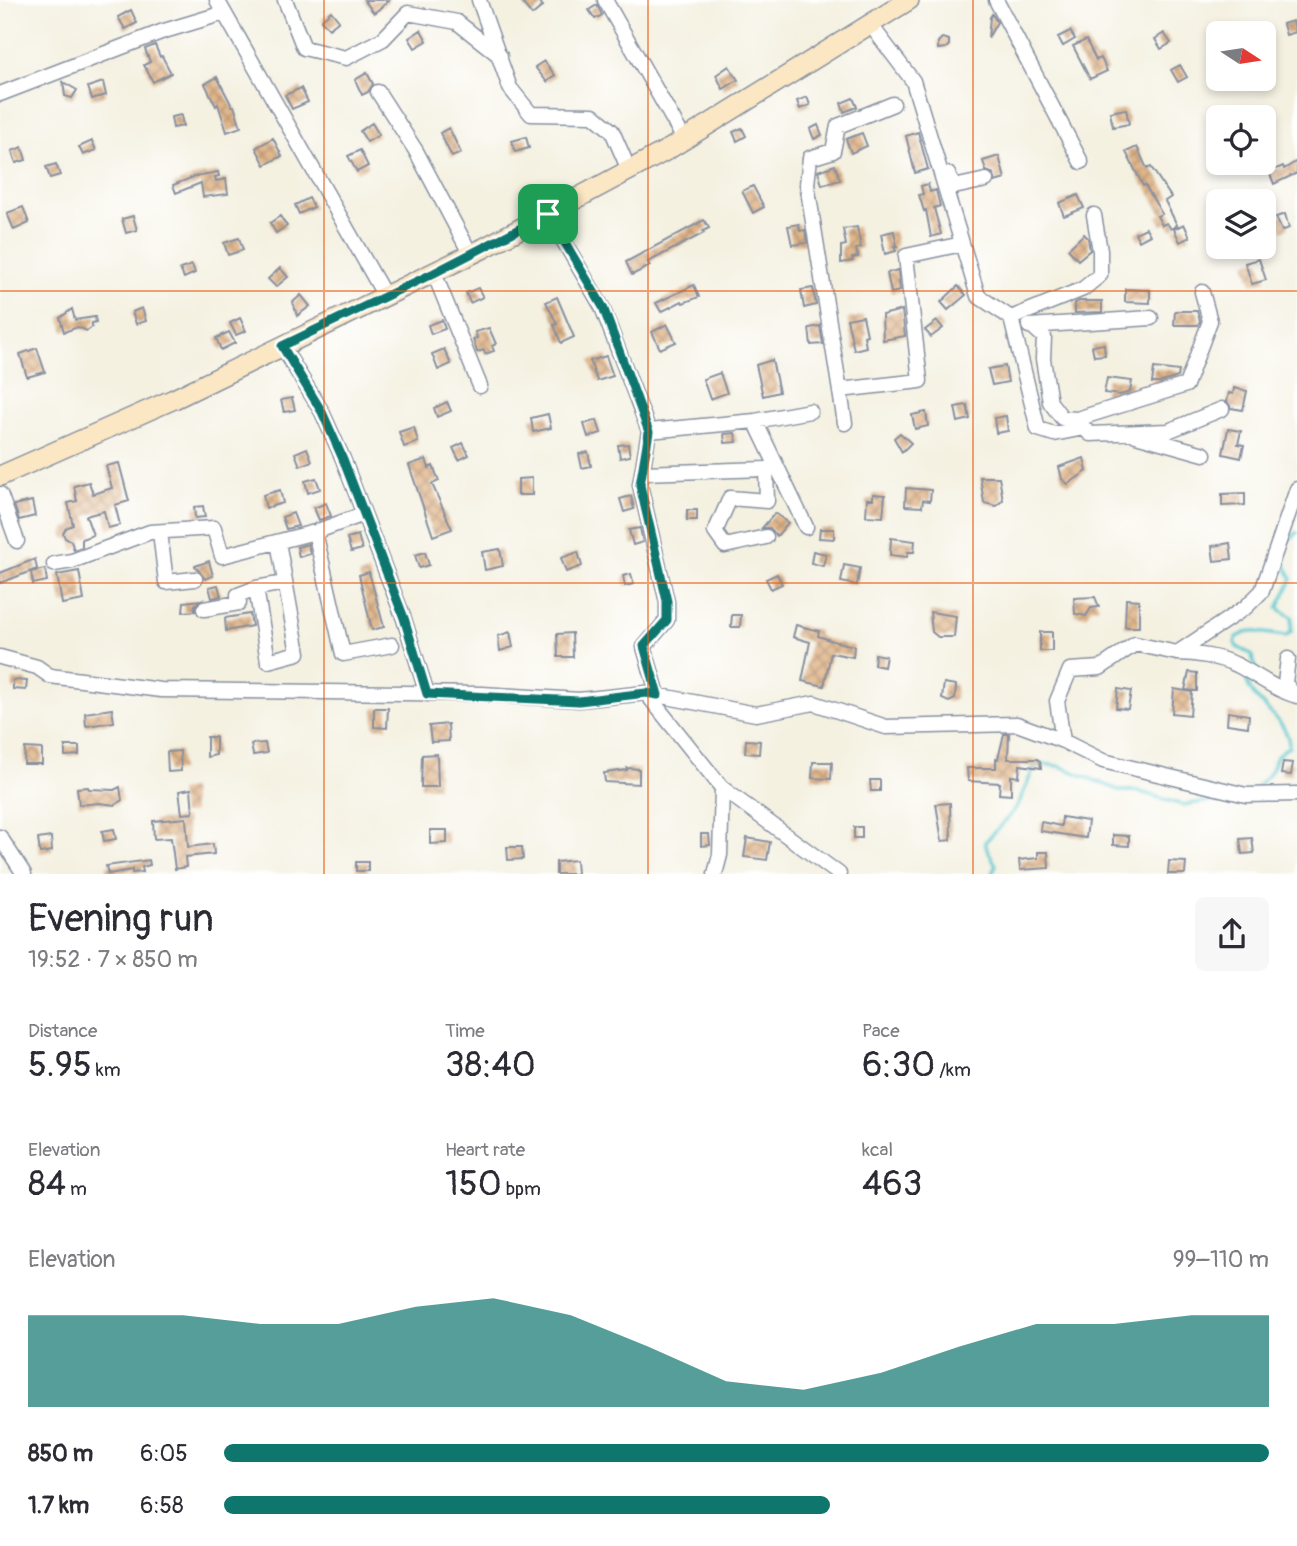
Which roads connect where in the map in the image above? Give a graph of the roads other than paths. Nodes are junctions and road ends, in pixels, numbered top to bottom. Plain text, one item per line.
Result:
1 (217, 0) edge
2 (285, 0) edge
3 (480, 0) edge
4 (605, 0) edge
5 (909, 0) edge
6 (996, 0) edge
7 (224, 13) junction
8 (870, 24) junction
9 (500, 56) junction
10 (378, 92) dead end
11 (0, 94) edge
12 (917, 96) junction
13 (893, 104) dead end
14 (684, 139) junction
15 (1081, 162) dead end
16 (629, 170) junction
17 (986, 180) dead end
18 (548, 214) junction
19 (1094, 215) dead end
20 (962, 244) junction
21 (471, 255) junction
22 (434, 273) junction
23 (1202, 292) dead end
24 (385, 296) junction
25 (1151, 318) dead end
26 (1012, 322) junction
27 (1032, 326) junction
28 (282, 346) junction
29 (480, 386) dead end
30 (840, 390) junction
31 (1222, 409) dead end
32 (810, 411) dead end
33 (755, 421) junction
34 (845, 423) dead end
35 (1124, 431) junction
36 (649, 432) junction
37 (1204, 454) dead end
38 (642, 473) junction
39 (0, 476) edge
40 (1297, 489) edge
41 (0, 494) edge
42 (364, 514) junction
43 (806, 527) dead end
44 (160, 532) junction
45 (316, 532) junction
46 (766, 537) dead end
47 (17, 541) dead end
48 (278, 542) junction
49 (54, 564) dead end
50 (195, 579) dead end
51 (285, 583) junction
52 (257, 588) junction
53 (204, 609) dead end
54 (392, 645) dead end
55 (1177, 653) junction
56 (0, 657) edge
57 (1288, 659) dead end
58 (427, 694) junction
59 (652, 694) junction
60 (1295, 695) edge
61 (1063, 741) junction
62 (722, 788) junction
63 (1297, 794) edge
64 (0, 837) edge
65 (24, 874) edge
66 (715, 874) edge
67 (839, 874) edge

1 - 7 street
2 - 9 street
3 - 9 street
4 - 14 street
5 - 8 main road
6 - 15 street
7 - 11 street
7 - 24 street
8 - 12 street
8 - 14 main road
9 - 16 street
10 - 21 street
12 - 17 street
12 - 20 street
13 - 30 street
14 - 16 main road
16 - 18 main road
18 - 21 main road
18 - 36 street
19 - 26 street
20 - 26 street
20 - 30 street
21 - 22 main road
22 - 24 main road
22 - 29 street
23 - 27 street
24 - 28 main road
25 - 27 street
26 - 27 street
26 - 35 street
28 - 39 main road
28 - 42 street
30 - 34 street
31 - 35 street
32 - 33 street
33 - 36 street
33 - 43 street
35 - 37 street
36 - 38 street
38 - 46 street
38 - 59 street
40 - 55 street
41 - 47 street
42 - 45 street
42 - 58 street
44 - 48 street
44 - 49 street
44 - 50 street
45 - 48 street
45 - 54 street
48 - 51 street
51 - 52 street
51 - 52 street
52 - 53 street
55 - 60 street
55 - 61 street
56 - 58 street
57 - 60 street
58 - 59 street
59 - 61 street
59 - 62 street
61 - 63 street
62 - 66 street
62 - 67 street
64 - 65 street

